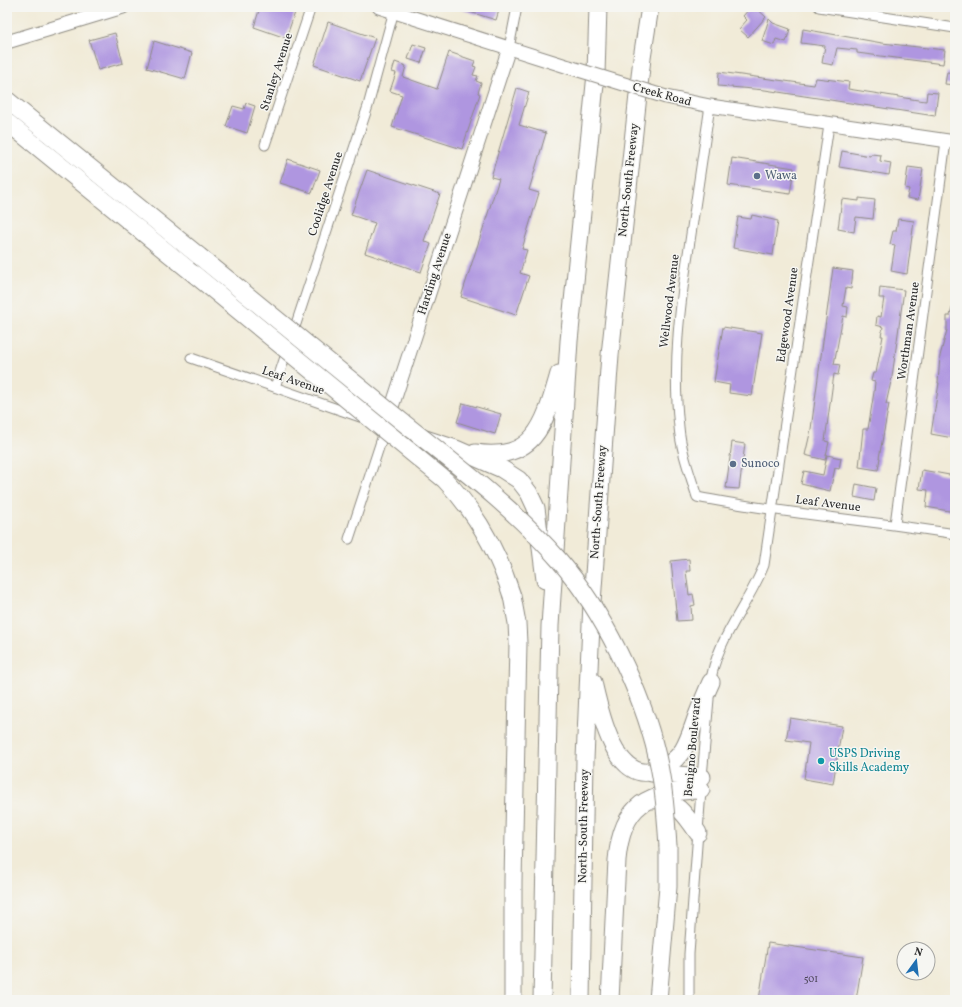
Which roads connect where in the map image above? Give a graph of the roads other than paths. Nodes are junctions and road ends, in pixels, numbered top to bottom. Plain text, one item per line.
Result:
1 (123, 7) edge
2 (311, 7) edge
3 (379, 7) edge
4 (517, 7) edge
5 (598, 7) edge
6 (650, 7) edge
7 (819, 7) edge
8 (395, 9) edge
9 (955, 28) edge
10 (7, 42) edge
11 (509, 48) junction
12 (7, 100) edge
13 (710, 106) junction
14 (7, 122) edge
15 (829, 125) junction
16 (950, 141) edge
17 (265, 145) dead end
18 (569, 341) junction
19 (191, 358) dead end
20 (275, 387) junction
21 (386, 426) junction
22 (456, 449) junction
23 (697, 497) joint
24 (771, 509) junction
25 (895, 524) junction
26 (955, 534) edge
27 (349, 539) dead end
28 (550, 626) junction
29 (589, 665) junction
30 (711, 682) junction
31 (650, 773) junction
32 (701, 783) junction
33 (648, 800) junction
34 (698, 832) junction
35 (513, 1000) edge
36 (542, 1000) edge
37 (581, 1000) edge
38 (610, 1000) edge
39 (658, 1000) edge
40 (688, 1000) edge

1 - 10 main road
2 - 17 street, Stanley Avenue
3 - 8 main road, Creek Road
4 - 11 street, Harding Avenue
5 - 18 highway
6 - 29 highway, North-South Freeway
7 - 9 street
8 - 11 main road, Creek Road
8 - 20 street, Coolidge Avenue
11 - 13 main road, Creek Road, bridge
11 - 21 main road, Harding Avenue
12 - 39 highway, bridge
13 - 15 main road, Creek Road
13 - 23 street, Wellwood Avenue
14 - 35 highway, bridge
15 - 16 main road, Creek Road
15 - 24 street, Edgewood Avenue
16 - 25 street, Worthman Avenue
18 - 22 highway
18 - 28 highway
19 - 20 street, Leaf Avenue
20 - 21 street, Leaf Avenue
21 - 22 highway
21 - 27 street, Harding Avenue
22 - 28 highway
23 - 24 street, Leaf Avenue
24 - 25 street, Leaf Avenue
24 - 30 street, Benigno Boulevard
25 - 26 street, Leaf Avenue
28 - 36 highway
29 - 31 highway
29 - 37 highway, North-South Freeway
30 - 31 highway
30 - 32 street, Benigno Boulevard
31 - 32 highway
32 - 33 highway
32 - 34 street, Benigno Boulevard
33 - 34 highway
33 - 38 highway
34 - 40 street, Benigno Boulevard

